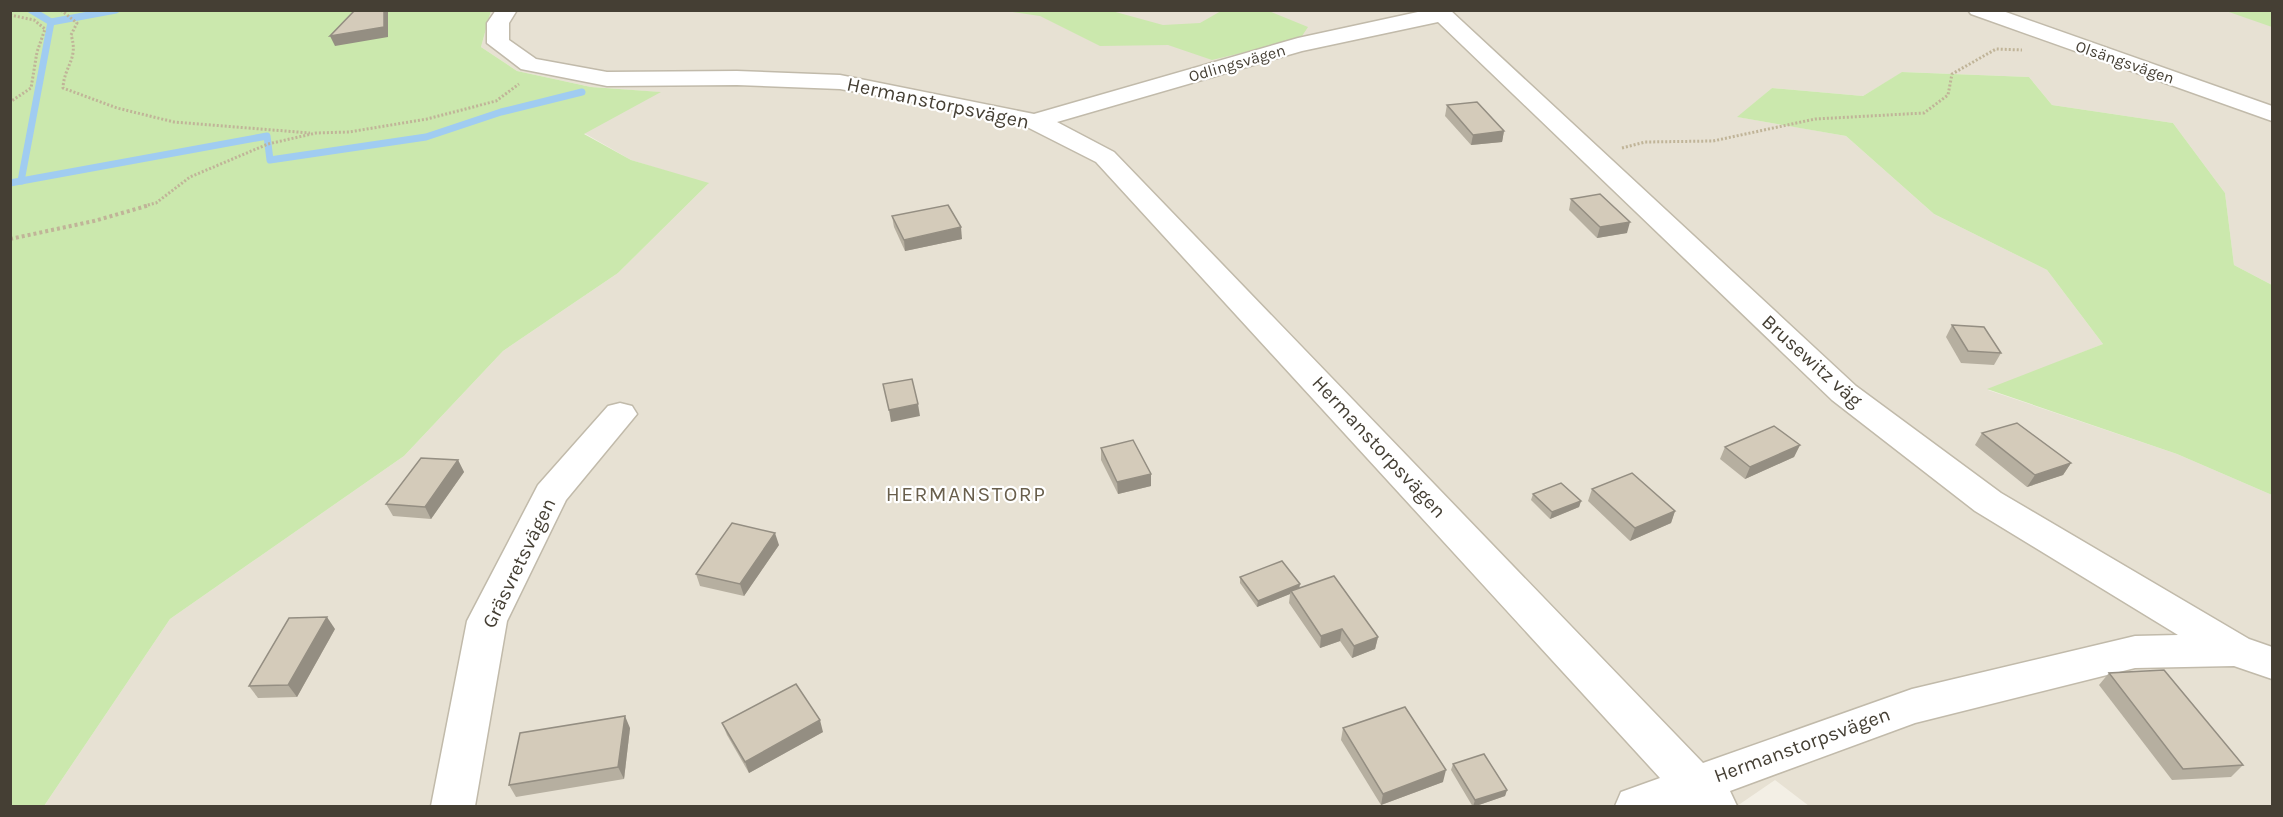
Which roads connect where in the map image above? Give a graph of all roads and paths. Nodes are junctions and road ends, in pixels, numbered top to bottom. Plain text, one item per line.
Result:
1 (61, 10) edge
2 (507, 10) edge
3 (1978, 10) edge
4 (1439, 13) edge
5 (10, 15) edge
6 (2029, 51) dead end
7 (544, 66) junction
8 (10, 102) edge
9 (2272, 114) edge
10 (1035, 122) junction
11 (316, 133) junction
12 (1591, 156) junction
13 (10, 239) edge
14 (620, 414) dead end
15 (2235, 650) junction
16 (2272, 663) edge
17 (1704, 795) edge
18 (453, 807) edge
19 (1637, 807) edge

1 - 11 path
2 - 7 street, Hermanstorpsvägen
3 - 9 street, Olsängsvägen
4 - 10 street, Odlingsvägen
4 - 12 street, Brusewitz väg
5 - 8 path
6 - 12 path
7 - 10 street, Hermanstorpsvägen
7 - 11 path
10 - 17 street, Hermanstorpsvägen
11 - 13 path
12 - 15 street, Brusewitz väg
14 - 18 street, Gräsvretsvägen
15 - 16 street, Hermanstorpsvägen
15 - 17 street, Hermanstorpsvägen
17 - 19 street

